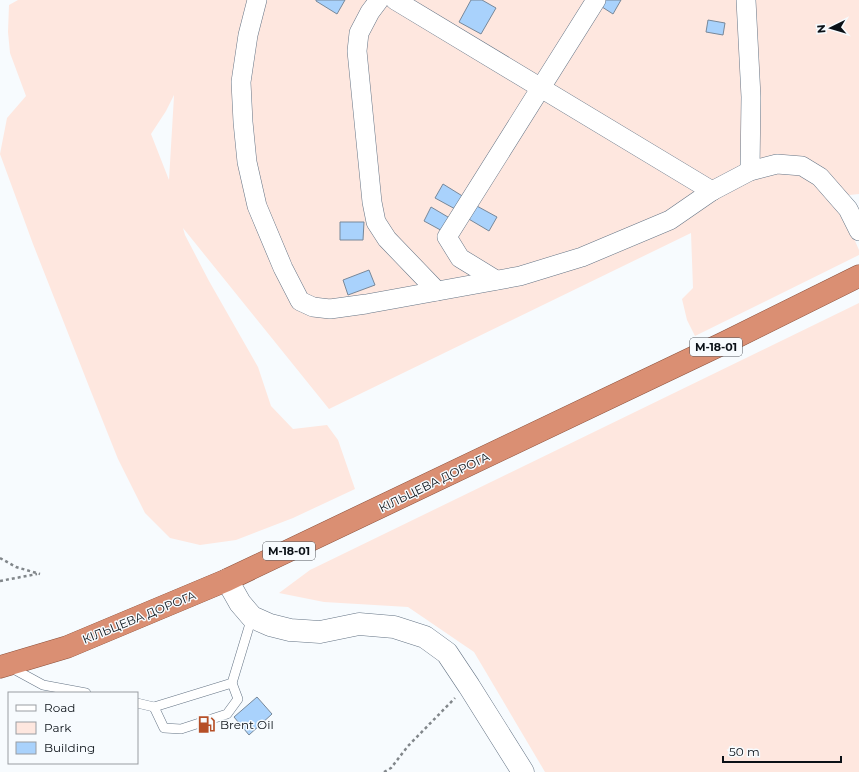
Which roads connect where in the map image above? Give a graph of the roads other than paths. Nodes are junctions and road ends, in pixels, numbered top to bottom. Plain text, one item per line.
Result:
1 (257, 0) edge
2 (379, 0) edge
3 (395, 0) edge
4 (596, 0) edge
5 (746, 0) edge
6 (542, 88) junction
7 (750, 171) junction
8 (712, 191) junction
9 (859, 231) edge
10 (859, 276) edge
11 (496, 280) junction
12 (437, 291) junction
13 (228, 580) junction
14 (252, 616) junction
15 (4, 666) edge
16 (232, 683) junction
17 (81, 692) edge
18 (138, 703) edge
19 (154, 707) junction
20 (522, 772) edge

1 - 12 street
2 - 12 street
3 - 6 street
4 - 6 street
5 - 7 street
6 - 8 street
6 - 11 street
7 - 8 street
7 - 9 street
8 - 11 street
10 - 13 highway, КІЛЬЦЕВА ДОРОГА / М-18-01
11 - 12 street
13 - 14 street
13 - 15 highway, КІЛЬЦЕВА ДОРОГА / М-18-01
14 - 16 lane
14 - 20 street
15 - 17 lane
16 - 19 lane
16 - 19 lane
18 - 19 lane

